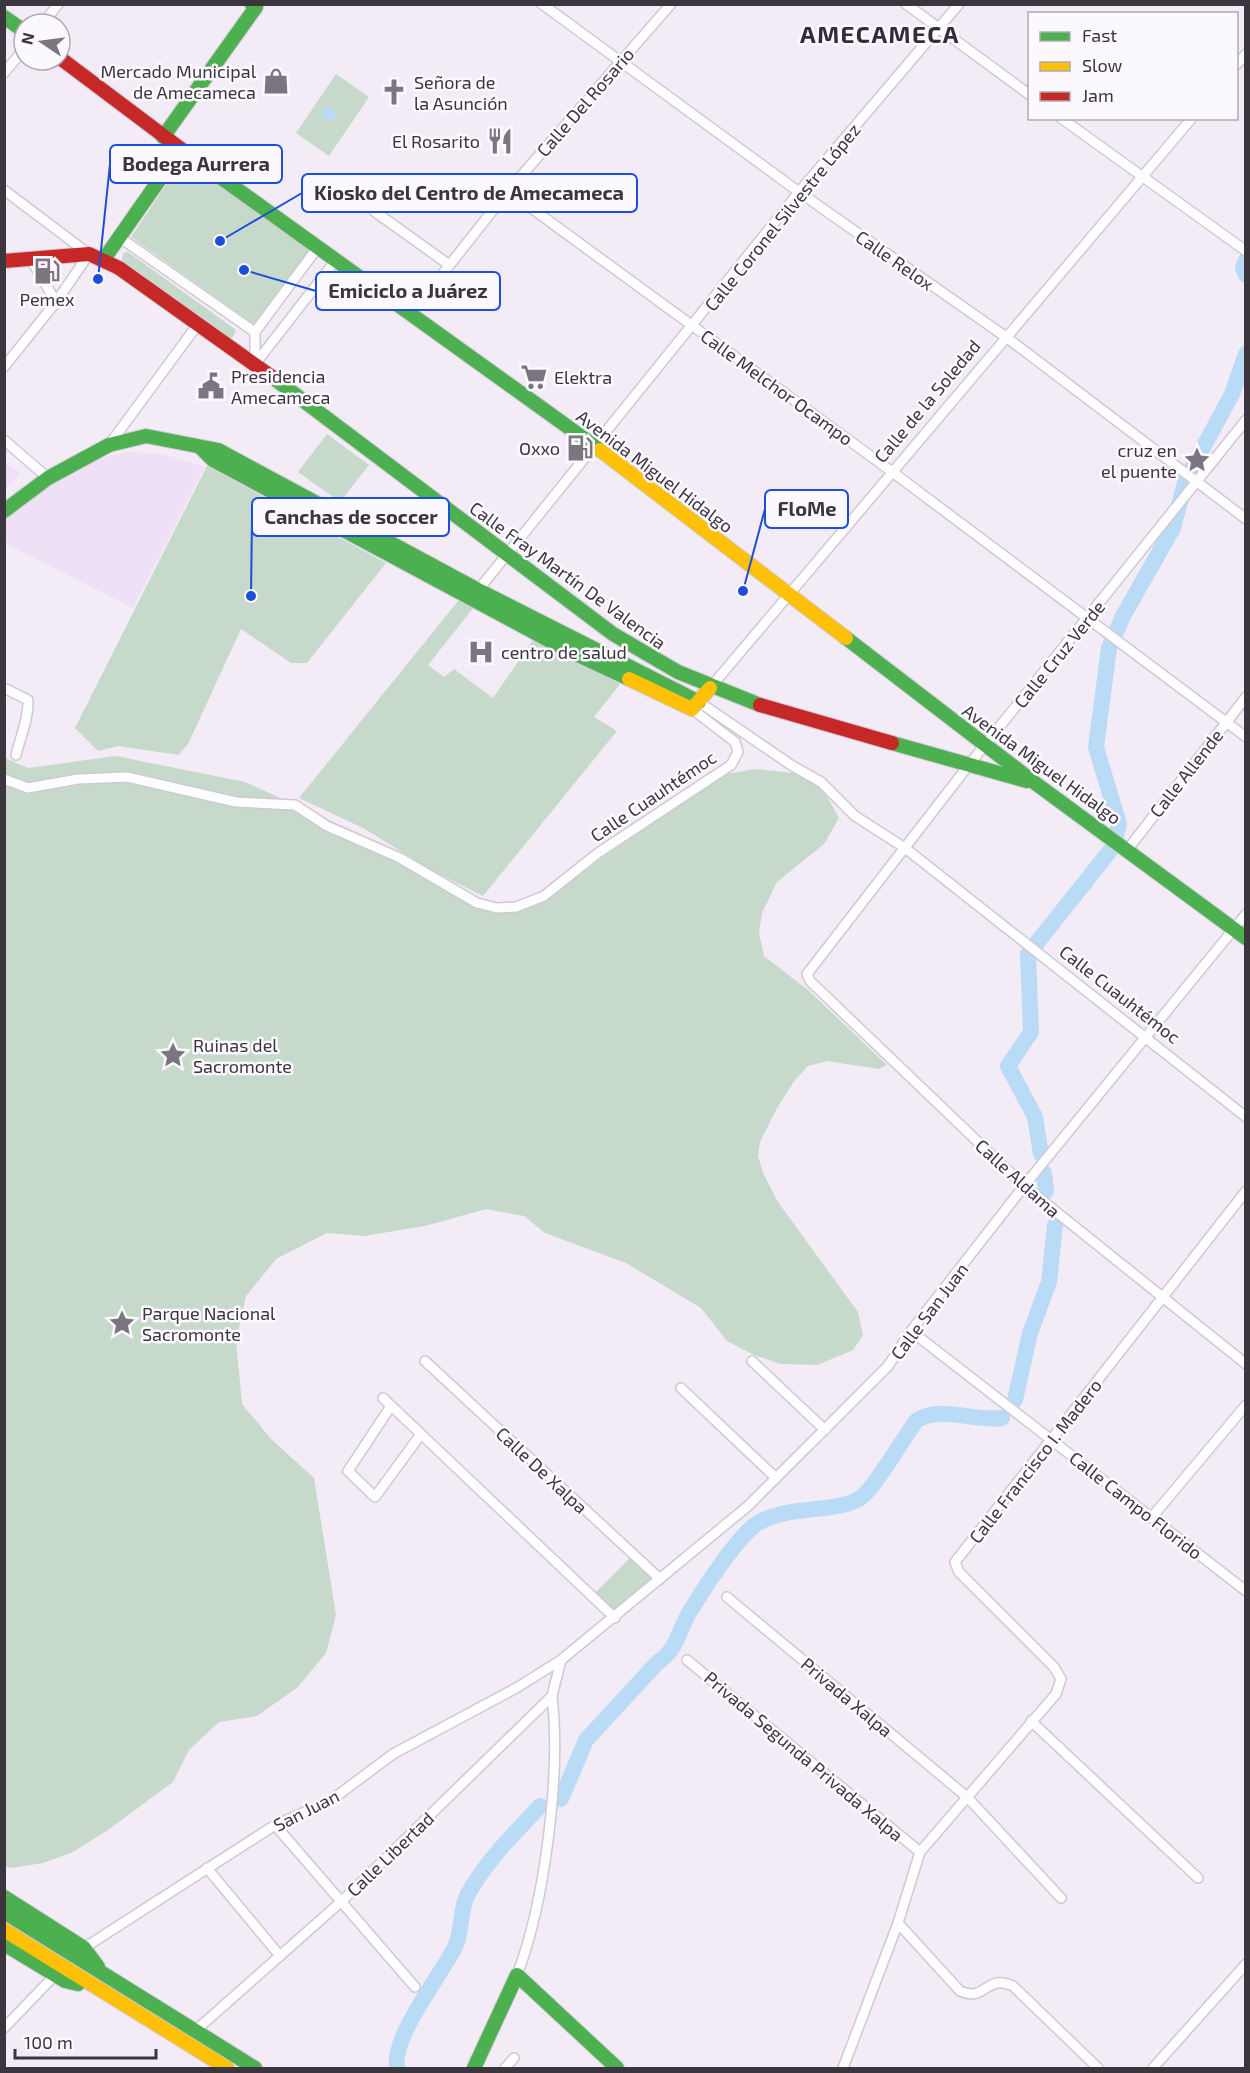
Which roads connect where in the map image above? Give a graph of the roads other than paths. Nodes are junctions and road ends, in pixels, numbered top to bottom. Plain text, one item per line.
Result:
1 (542, 4) edge
2 (671, 4) edge
3 (906, 4) edge
4 (959, 4) edge
5 (255, 5) edge
6 (939, 29) junction
7 (620, 61) junction
8 (72, 67) edge
9 (1028, 95) edge
10 (1064, 120) edge
11 (1190, 120) edge
12 (163, 136) junction
13 (181, 149) junction
14 (1142, 178) junction
15 (4, 190) edge
16 (508, 191) junction
17 (799, 192) junction
18 (374, 212) dead end
19 (119, 237) junction
20 (318, 247) junction
21 (1243, 249) edge
22 (88, 254) junction
23 (30, 258) junction
24 (104, 259) junction
25 (336, 260) junction
26 (4, 261) edge
27 (448, 264) junction
28 (56, 302) junction
29 (411, 314) junction
30 (198, 324) junction
31 (693, 325) junction
32 (255, 332) junction
33 (1006, 337) junction
34 (255, 364) junction
35 (4, 367) edge
36 (1245, 420) edge
37 (4, 440) edge
38 (594, 445) junction
39 (109, 446) junction
40 (891, 471) junction
41 (48, 478) junction
42 (1193, 479) junction
43 (4, 511) edge
44 (1245, 519) edge
45 (506, 554) junction
46 (475, 594) junction
47 (787, 595) junction
48 (1087, 619) junction
49 (4, 688) edge
50 (710, 688) junction
51 (1245, 697) edge
52 (695, 705) junction
53 (1225, 722) junction
54 (1245, 738) edge
55 (985, 745) junction
56 (16, 755) dead end
57 (968, 766) junction
58 (4, 779) edge
59 (1035, 783) junction
60 (1124, 847) junction
61 (905, 848) junction
62 (1245, 914) edge
63 (1233, 929) junction
64 (1245, 938) edge
65 (807, 974) joint
66 (1147, 1037) junction
67 (1245, 1117) edge
68 (1024, 1186) junction
69 (1245, 1191) edge
70 (1162, 1299) junction
71 (911, 1331) junction
72 (425, 1361) dead end
73 (752, 1362) dead end
74 (1245, 1364) edge
75 (681, 1388) dead end
76 (383, 1398) dead end
77 (1245, 1405) edge
78 (391, 1406) junction
79 (825, 1430) junction
80 (421, 1434) junction
81 (1053, 1440) junction
82 (776, 1478) junction
83 (1152, 1517) junction
84 (660, 1579) junction
85 (1245, 1591) edge
86 (728, 1597) dead end
87 (615, 1618) junction
88 (561, 1660) junction
89 (687, 1660) dead end
90 (552, 1696) junction
91 (1031, 1721) junction
92 (967, 1797) junction
93 (275, 1825) junction
94 (920, 1852) junction
95 (207, 1868) junction
96 (1198, 1878) dead end
97 (4, 1897) edge
98 (1061, 1898) dead end
99 (343, 1900) junction
100 (4, 1912) edge
101 (898, 1923) junction
102 (4, 1930) edge
103 (4, 1944) edge
104 (84, 1948) junction
105 (280, 1956) junction
106 (1245, 1964) edge
107 (55, 1975) junction
108 (103, 1975) junction
109 (517, 1975) junction
110 (94, 1987) junction
111 (415, 1987) dead end
112 (4, 2028) edge
113 (195, 2031) junction
114 (514, 2058) dead end
115 (227, 2068) edge
116 (255, 2068) edge
117 (474, 2068) edge
118 (505, 2068) edge
119 (618, 2068) edge
120 (843, 2068) edge
121 (1098, 2068) edge
122 (1153, 2068) edge

1 - 7 street, Calle Relox
2 - 7 street, Calle Del Rosario
3 - 6 street
4 - 6 street, Calle Coronel Silvestre López
5 - 12 main road
6 - 9 street
6 - 17 street, Calle Coronel Silvestre López
7 - 16 street, Calle Del Rosario
7 - 17 street, Calle Relox
8 - 12 main road, Avenida Miguel Hidalgo
10 - 14 street
11 - 14 street, Calle de la Soledad
12 - 13 main road, Avenida Miguel Hidalgo
13 - 19 main road
13 - 20 main road, Avenida Miguel Hidalgo
14 - 21 street
14 - 33 street, Calle de la Soledad
15 - 22 street
16 - 27 street, Calle Del Rosario
16 - 31 street, Calle Melchor Ocampo
17 - 31 street, Calle Coronel Silvestre López
17 - 33 street, Calle Relox
18 - 27 street
19 - 24 main road
19 - 32 street
20 - 25 main road, Avenida Miguel Hidalgo
20 - 32 street
22 - 23 main road
22 - 24 main road, Calle Fray Martín De Valencia
22 - 28 street
23 - 26 main road
23 - 28 street
24 - 30 main road, Calle Fray Martín De Valencia
25 - 29 main road, Avenida Miguel Hidalgo
25 - 34 street
27 - 29 street, Calle Del Rosario
28 - 35 street
29 - 38 main road, Avenida Miguel Hidalgo
30 - 34 main road, Calle Fray Martín De Valencia
30 - 39 street
31 - 38 street, Calle Coronel Silvestre López
31 - 40 street, Calle Melchor Ocampo
32 - 34 street
33 - 40 street, Calle de la Soledad
33 - 42 street, Calle Relox
34 - 45 main road, Calle Fray Martín De Valencia
36 - 42 street, Calle Cruz Verde
37 - 41 street
38 - 45 street, Calle Coronel Silvestre López
38 - 47 main road, Avenida Miguel Hidalgo
39 - 41 main road, Calle Cuauhtémoc
39 - 46 main road, Calle Cuauhtémoc
40 - 47 street, Calle de la Soledad
40 - 48 street, Calle Melchor Ocampo
41 - 43 main road, Calle Cuauhtémoc
42 - 44 street, Calle Relox
42 - 48 street, Calle Cruz Verde
45 - 46 street, Calle Coronel Silvestre López
45 - 50 main road, Calle Fray Martín De Valencia
46 - 52 main road, Calle Cuauhtémoc
47 - 50 street, Calle de la Soledad
47 - 55 main road, Avenida Miguel Hidalgo
48 - 53 street, Calle Melchor Ocampo
48 - 55 street, Calle Cruz Verde
49 - 56 street
50 - 52 main road, Calle de la Soledad
50 - 57 main road, Calle Fray Martín De Valencia
51 - 53 street, Calle Allende
52 - 58 street, Calle Cuauhtémoc
52 - 61 street, Calle Cuauhtémoc
53 - 54 street, Calle Melchor Ocampo
53 - 60 street, Calle Allende
55 - 57 street, Calle Cruz Verde
55 - 59 main road, Avenida Miguel Hidalgo
57 - 59 main road, Calle Fray Martín De Valencia
57 - 61 street, Calle Cruz Verde
59 - 60 main road, Avenida Miguel Hidalgo
60 - 63 main road, Avenida Miguel Hidalgo
61 - 65 street, Calle Cruz Verde
61 - 66 street, Calle Cuauhtémoc
62 - 63 street, Calle San Juan
63 - 64 main road, Avenida Miguel Hidalgo
63 - 66 street, Calle San Juan
65 - 68 street, Calle Aldama
66 - 67 street, Calle Cuauhtémoc
66 - 68 street, Calle San Juan
68 - 70 street, Calle Aldama
68 - 71 street, Calle San Juan
69 - 70 street, Calle Francisco I. Madero
70 - 74 street, Calle Aldama
70 - 81 street, Calle Francisco I. Madero
71 - 79 street, Calle San Juan
71 - 81 street, Calle Campo Florido
72 - 84 street, Calle De Xalpa
73 - 79 street
75 - 82 street
76 - 78 street
77 - 83 street
78 - 80 street
78 - 80 street
79 - 82 street, Calle San Juan
80 - 87 street
81 - 83 street, Calle Campo Florido
81 - 91 street, Calle Francisco I. Madero
82 - 84 street, Calle San Juan
83 - 85 street, Calle Campo Florido
84 - 87 street, Calle San Juan
86 - 92 street, Privada Xalpa
87 - 88 street, Calle San Juan
88 - 90 street
88 - 93 street, San Juan
89 - 94 street, Privada Segunda Privada Xalpa
90 - 99 street, Calle Libertad
90 - 109 street
91 - 92 street
91 - 96 street
92 - 94 street
92 - 98 street, Privada Xalpa
93 - 95 street, San Juan
93 - 99 street
94 - 101 street
95 - 104 street, San Juan
95 - 105 street
97 - 104 main road
99 - 105 street, Calle Libertad
99 - 111 street
100 - 108 main road
101 - 120 street
101 - 121 street
102 - 110 main road
103 - 107 main road
104 - 108 main road
105 - 113 street, Calle Libertad
106 - 122 street
107 - 110 main road
107 - 112 street
108 - 113 main road
109 - 117 main road
109 - 119 main road
110 - 115 main road
113 - 116 main road
114 - 118 street

